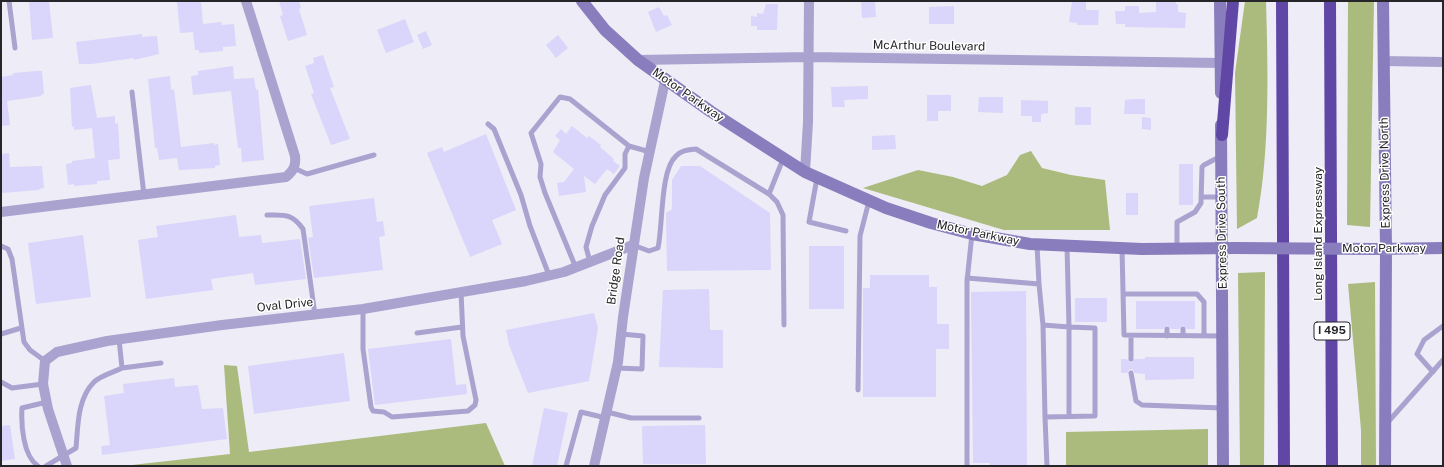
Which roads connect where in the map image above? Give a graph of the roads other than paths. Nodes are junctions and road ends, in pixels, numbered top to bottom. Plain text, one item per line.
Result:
1 (10, 1) edge
2 (246, 1) edge
3 (582, 1) edge
4 (809, 1) edge
5 (1220, 1) edge
6 (1233, 1) edge
7 (1282, 1) edge
8 (1330, 1) edge
9 (1383, 1) edge
10 (15, 48) dead end
11 (809, 57) junction
12 (638, 60) junction
13 (1383, 61) junction
14 (1443, 62) edge
15 (1220, 63) junction
16 (666, 80) junction
17 (132, 92) dead end
18 (488, 124) dead end
19 (1222, 135) junction
20 (629, 146) junction
21 (650, 152) junction
22 (374, 155) dead end
23 (1222, 156) junction
24 (784, 159) junction
25 (294, 168) junction
26 (804, 172) junction
27 (816, 178) junction
28 (769, 194) junction
29 (144, 195) junction
30 (1201, 197) junction
31 (1221, 197) junction
32 (870, 201) junction
33 (1, 212) edge
34 (266, 215) dead end
35 (846, 231) dead end
36 (972, 234) junction
37 (633, 245) junction
38 (1037, 245) junction
39 (1, 246) edge
40 (1066, 246) junction
41 (1122, 248) junction
42 (1443, 248) edge
43 (1177, 249) junction
44 (1223, 249) junction
45 (1380, 249) junction
46 (590, 262) junction
47 (576, 268) junction
48 (550, 275) junction
49 (968, 278) junction
50 (1039, 284) junction
51 (461, 292) junction
52 (1147, 293) junction
53 (1123, 294) junction
54 (1166, 294) junction
55 (1183, 294) junction
56 (1147, 301) dead end
57 (1166, 301) dead end
58 (1183, 301) dead end
59 (363, 309) junction
60 (315, 315) junction
61 (784, 325) dead end
62 (1043, 325) junction
63 (1443, 326) edge
64 (462, 327) junction
65 (1069, 327) junction
66 (21, 328) junction
67 (1147, 329) dead end
68 (1167, 329) dead end
69 (1183, 329) dead end
70 (417, 333) dead end
71 (1, 334) edge
72 (621, 334) junction
73 (1147, 335) junction
74 (1183, 335) junction
75 (1131, 336) junction
76 (1167, 336) junction
77 (1204, 336) junction
78 (1223, 336) junction
79 (119, 339) junction
80 (1131, 359) dead end
81 (1443, 360) edge
82 (45, 361) junction
83 (161, 363) dead end
84 (122, 368) junction
85 (617, 368) junction
86 (1433, 372) junction
87 (1131, 373) dead end
88 (1, 382) edge
89 (43, 384) junction
90 (858, 390) dead end
91 (47, 402) junction
92 (1223, 408) junction
93 (607, 415) junction
94 (1069, 416) junction
95 (1045, 417) junction
96 (699, 418) dead end
97 (1385, 425) junction
98 (65, 462) edge
99 (38, 466) edge
100 (46, 466) edge
101 (566, 466) edge
102 (594, 466) edge
103 (967, 466) edge
104 (1047, 466) edge
105 (1223, 466) edge
106 (1284, 466) edge
107 (1332, 466) edge
108 (1385, 466) edge

1 - 10 lane
2 - 25 street
3 - 12 main road, Motor Parkway
4 - 11 street
5 - 15 main road, Express Drive South
6 - 19 highway
7 - 106 highway
8 - 107 highway, Long Island Expressway / I 495
9 - 13 main road, Express Drive North
11 - 12 street, McArthur Boulevard
11 - 15 street, McArthur Boulevard
11 - 26 street
12 - 16 main road, Motor Parkway
13 - 14 street
13 - 45 main road, Express Drive North
15 - 19 main road, Express Drive South
16 - 21 street, Bridge Road
16 - 24 main road, Motor Parkway
17 - 29 lane
18 - 48 lane
19 - 23 main road, Express Drive South
20 - 21 lane
20 - 46 lane
20 - 47 lane
21 - 37 street, Bridge Road
22 - 25 lane
23 - 30 lane
23 - 31 main road, Express Drive South
24 - 26 main road, Motor Parkway
24 - 28 lane
25 - 29 street
26 - 27 main road, Motor Parkway
27 - 32 main road, Motor Parkway
27 - 35 lane
28 - 37 lane
28 - 61 lane
29 - 33 street
30 - 31 lane
30 - 43 lane
31 - 44 main road, Express Drive South
32 - 36 main road, Motor Parkway
32 - 90 lane
34 - 60 lane
36 - 38 main road, Motor Parkway
36 - 49 lane
37 - 46 street, Oval Drive
37 - 72 street, Bridge Road
38 - 40 main road, Motor Parkway
38 - 50 lane
39 - 66 lane
40 - 41 main road, Motor Parkway
40 - 65 lane
41 - 43 main road, Motor Parkway
41 - 53 lane
42 - 45 main road, Motor Parkway
43 - 44 main road, Motor Parkway
44 - 45 main road, Motor Parkway, bridge
44 - 78 main road, Express Drive South
45 - 97 main road, Express Drive North
46 - 47 street, Oval Drive
47 - 48 street, Oval Drive
48 - 51 street, Oval Drive
49 - 50 lane
49 - 103 lane
50 - 62 lane
51 - 59 street, Oval Drive
51 - 64 lane
52 - 53 lane
52 - 54 lane
52 - 56 lane
53 - 75 lane
54 - 55 lane
54 - 57 lane
55 - 58 lane
55 - 77 lane
59 - 60 street, Oval Drive
59 - 64 lane
60 - 79 street, Oval Drive
62 - 65 lane
62 - 95 lane
63 - 86 lane
64 - 70 lane
65 - 94 lane
65 - 94 lane
66 - 71 lane
66 - 82 lane
67 - 73 lane
68 - 76 lane
69 - 74 lane
72 - 85 street, Bridge Road
72 - 85 lane
73 - 75 lane
73 - 76 lane
74 - 76 lane
74 - 77 lane
75 - 80 lane
77 - 78 lane
78 - 92 main road, Express Drive South
79 - 82 street, Oval Drive
79 - 84 lane
81 - 86 lane
82 - 89 street
83 - 84 lane
84 - 98 lane
85 - 93 street, Bridge Road
86 - 97 lane
87 - 92 lane
88 - 89 lane
89 - 91 street
91 - 98 street
91 - 99 lane
92 - 105 main road, Express Drive South
93 - 96 lane
93 - 101 lane
93 - 102 street, Bridge Road
94 - 95 lane
95 - 104 lane
97 - 108 main road, Express Drive North
98 - 100 lane

